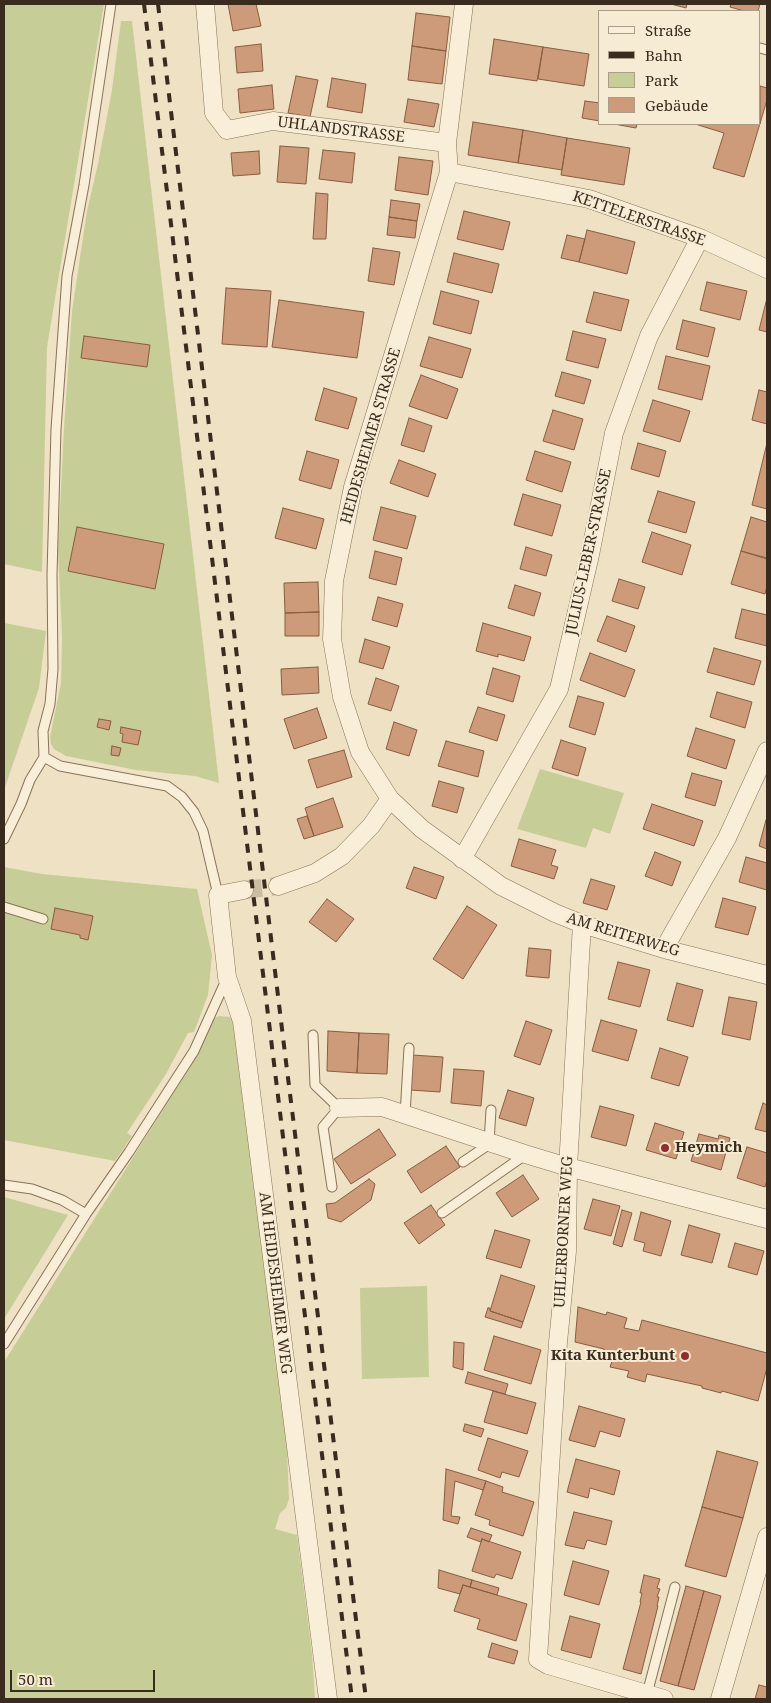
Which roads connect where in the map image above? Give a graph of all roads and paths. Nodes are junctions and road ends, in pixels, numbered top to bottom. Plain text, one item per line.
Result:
1 (112, 4) edge
2 (205, 4) edge
3 (464, 4) edge
4 (447, 143) junction
5 (448, 172) junction
6 (700, 238) junction
7 (767, 269) edge
8 (767, 751) edge
9 (44, 757) junction
10 (390, 799) junction
11 (4, 839) edge
12 (462, 859) junction
13 (278, 886) tunnel mouth
14 (244, 890) tunnel mouth
15 (218, 895) junction
16 (4, 907) edge
17 (43, 919) dead end
18 (582, 924) junction
19 (664, 949) junction
20 (767, 976) edge
21 (227, 978) junction
22 (313, 1035) dead end
23 (410, 1048) dead end
24 (339, 1108) junction
25 (491, 1110) dead end
26 (405, 1115) junction
27 (490, 1143) junction
28 (525, 1154) junction
29 (463, 1162) dead end
30 (568, 1167) junction
31 (4, 1185) edge
32 (332, 1187) dead end
33 (442, 1213) dead end
34 (86, 1214) junction
35 (767, 1219) edge
36 (4, 1344) edge
37 (767, 1537) edge
38 (675, 1587) dead end
39 (647, 1694) junction
40 (328, 1699) edge
41 (664, 1699) edge
42 (720, 1699) edge

1 - 9 lane
2 - 4 street, UHLANDSTRASSE
3 - 4 street, HEIDESHEIMER STRASSE
4 - 5 street, HEIDESHEIMER STRASSE
5 - 6 street, KETTELERSTRASSE
5 - 10 street, HEIDESHEIMER STRASSE
6 - 7 street, KETTELERSTRASSE
6 - 12 street, JULIUS-LEBER-STRASSE
8 - 19 street
9 - 11 lane
9 - 15 lane
10 - 12 street, HEIDESHEIMER STRASSE
10 - 13 street
12 - 18 street, AM REITERWEG
14 - 15 street
15 - 21 street, AM HEIDESHEIMER WEG
16 - 17 lane
18 - 19 street, AM REITERWEG
18 - 30 street, UHLERBORNER WEG
19 - 20 street, AM REITERWEG
21 - 34 lane
21 - 40 street, AM HEIDESHEIMER WEG
22 - 24 lane
23 - 26 lane
24 - 26 street
24 - 32 lane
25 - 27 lane
26 - 27 street
27 - 28 street
27 - 29 lane
28 - 30 street
28 - 33 lane
30 - 35 street
30 - 39 street, UHLERBORNER WEG
31 - 34 lane
34 - 36 lane
37 - 42 street
38 - 39 lane
39 - 41 street

